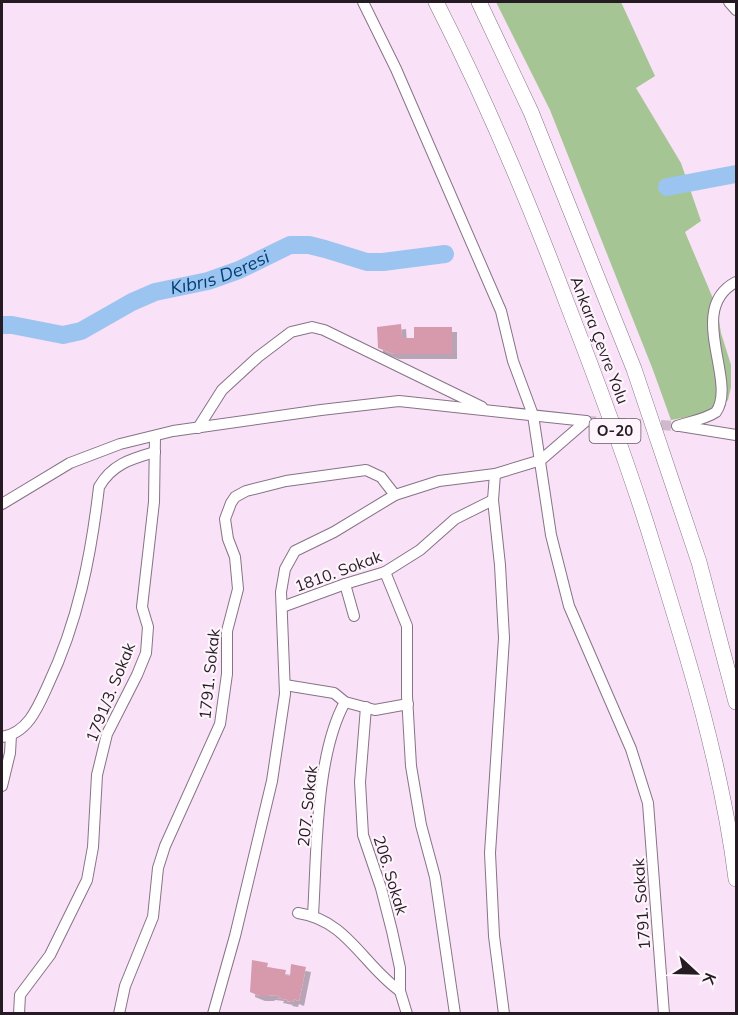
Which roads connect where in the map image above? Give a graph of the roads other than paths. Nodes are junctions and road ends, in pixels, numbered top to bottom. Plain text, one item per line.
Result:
1 (363, 2) edge
2 (436, 2) edge
3 (479, 2) edge
4 (729, 2) edge
5 (736, 10) edge
6 (736, 282) edge
7 (488, 410) junction
8 (533, 415) junction
9 (198, 428) junction
10 (736, 435) edge
11 (155, 436) junction
12 (155, 452) junction
13 (541, 460) junction
14 (495, 474) junction
15 (395, 495) junction
16 (493, 500) junction
17 (2, 504) edge
18 (385, 572) junction
19 (345, 584) junction
20 (282, 607) junction
21 (354, 616) dead end
22 (285, 685) junction
23 (345, 702) junction
24 (736, 702) edge
25 (408, 704) junction
26 (366, 707) junction
27 (6, 736) edge
28 (2, 786) edge
29 (736, 879) edge
30 (298, 913) dead end
31 (313, 915) junction
32 (400, 991) junction
33 (19, 1014) edge
34 (119, 1014) edge
35 (213, 1014) edge
36 (407, 1014) edge
37 (455, 1014) edge
38 (504, 1014) edge
39 (664, 1014) edge

1 - 8 street, 1791. Sokak
2 - 29 highway, Ankara Çevre Yolu / O-20
3 - 24 highway, Ankara Çevre Yolu / O-20
4 - 5 street
6 - 10 street
7 - 8 street
7 - 9 street
7 - 9 street
8 - 13 street, 1791. Sokak
8 - 13 street
9 - 11 street
11 - 12 street, 1791/3. Sokak
11 - 17 street
12 - 27 street
12 - 33 street, 1791/3. Sokak
13 - 14 street
13 - 39 street, 1791. Sokak
14 - 15 street
14 - 16 street
15 - 20 street
15 - 34 street, 1791. Sokak
16 - 18 street, 1810. Sokak
16 - 38 street
18 - 19 street, 1810. Sokak
18 - 25 street
19 - 20 street, 1810. Sokak
19 - 21 street
20 - 22 street
22 - 23 street
22 - 35 street
23 - 26 street
23 - 31 street, 207. Sokak
25 - 26 street
25 - 37 street
26 - 32 street, 206. Sokak
27 - 28 street
30 - 31 street
31 - 32 street
32 - 36 street, 206. Sokak

